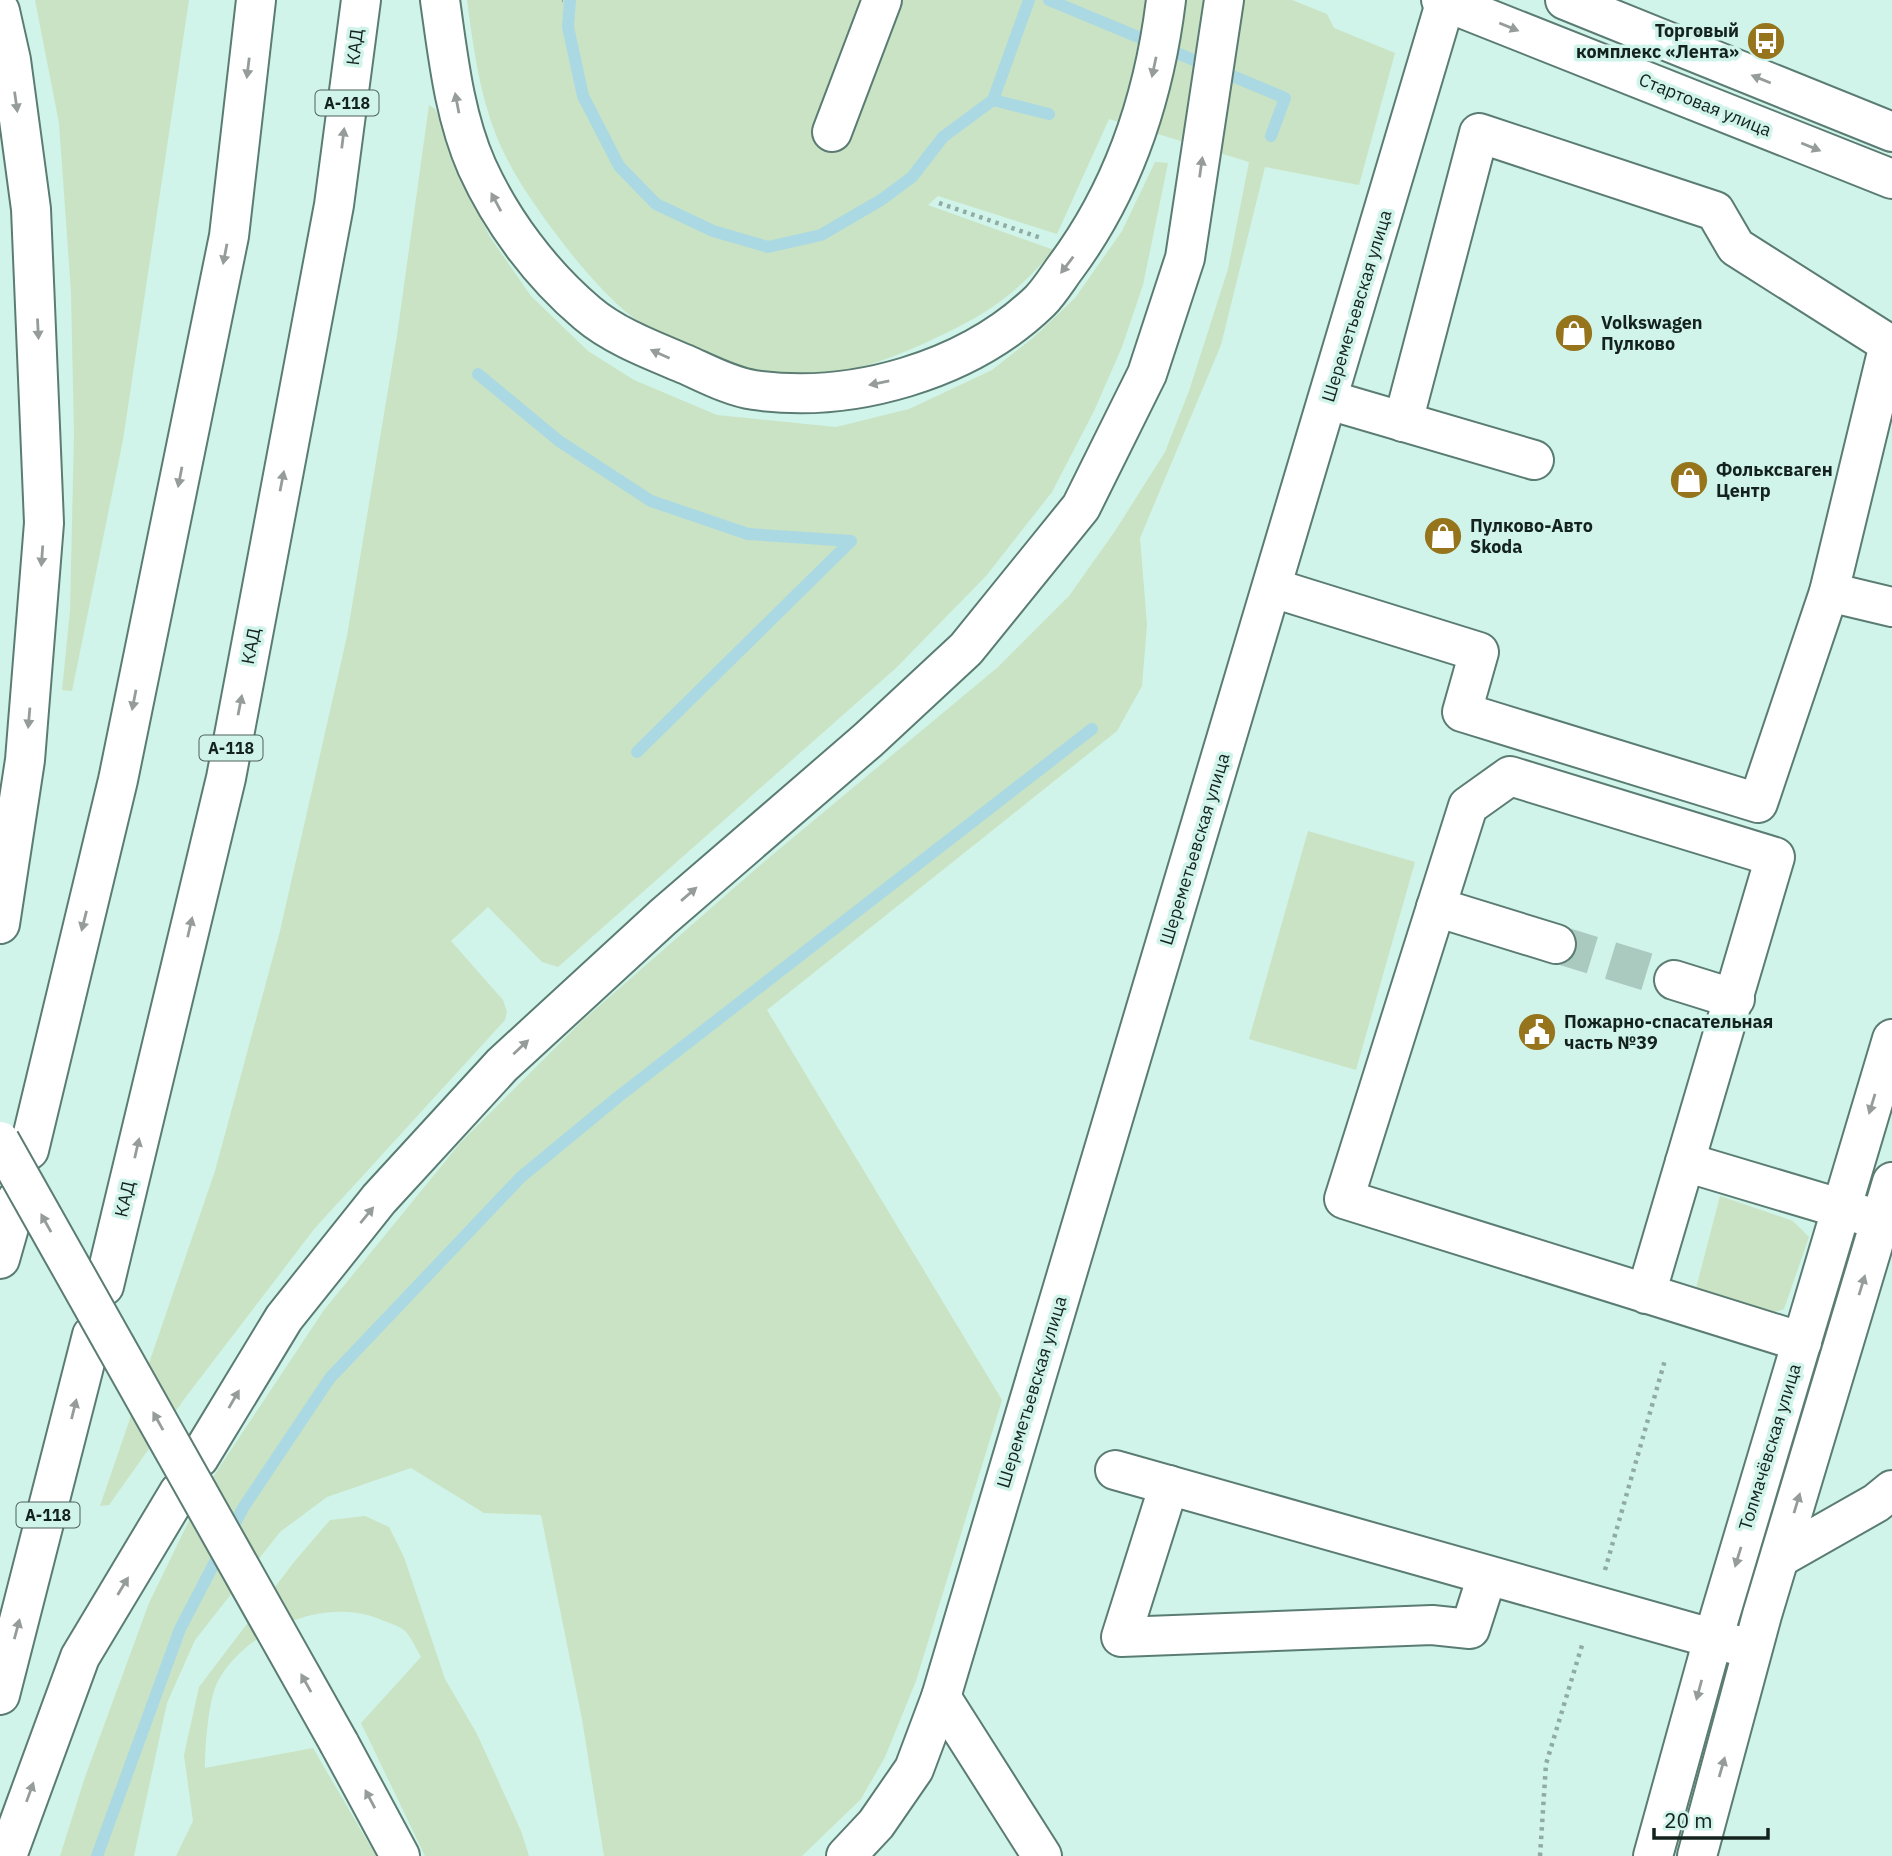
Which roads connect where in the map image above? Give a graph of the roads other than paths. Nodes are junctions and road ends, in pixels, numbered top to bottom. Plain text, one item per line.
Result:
1 (256, 0) edge
2 (361, 0) edge
3 (440, 0) edge
4 (882, 0) edge
5 (1166, 0) edge
6 (1224, 0) edge
7 (1565, 0) edge
8 (1444, 1) edge
9 (0, 11) edge
10 (832, 132) dead end
11 (1892, 132) edge
12 (1892, 179) edge
13 (1329, 400) junction
14 (1403, 422) junction
15 (1534, 460) dead end
16 (1273, 588) junction
17 (1829, 592) junction
18 (1892, 607) edge
19 (1436, 907) junction
20 (0, 924) edge
21 (1556, 944) tunnel mouth
22 (1674, 980) tunnel mouth
23 (1735, 999) junction
24 (1892, 1039) edge
25 (14, 1145) edge
26 (1685, 1162) junction
27 (1892, 1182) edge
28 (17, 1199) dead end
29 (1840, 1209) junction
30 (1881, 1220) junction
31 (0, 1259) edge
32 (104, 1286) dead end
33 (1646, 1294) junction
34 (92, 1335) dead end
35 (1802, 1342) junction
36 (200, 1458) dead end
37 (1115, 1470) dead end
38 (1169, 1486) junction
39 (1892, 1490) edge
40 (179, 1492) dead end
41 (1781, 1557) junction
42 (1487, 1576) junction
43 (1713, 1639) junction
44 (1754, 1650) junction
45 (0, 1695) edge
46 (941, 1697) junction
47 (7, 1856) edge
48 (400, 1856) edge
49 (846, 1856) edge
50 (1042, 1856) edge
51 (1653, 1856) edge
52 (1697, 1856) edge

1 -> 25 main road
32 -> 2 main road, КАД / А-118
5 -> 3 main road
4 - 10 main road
36 -> 6 main road
11 -> 7 main road
8 -> 12 main road, Стартовая улица
8 - 13 main road, Шереметьевская улица
9 -> 20 main road
13 - 14 main road
13 - 16 main road, Шереметьевская улица
14 - 15 main road
14 - 17 main road
16 - 17 main road
16 - 46 main road, Шереметьевская улица
17 - 18 main road
19 - 21 main road
19 - 23 main road
19 - 33 main road
22 - 23 main road
23 - 26 main road
24 -> 29 main road, Толмачёвская улица
48 -> 25 main road, bridge
26 - 29 main road
26 - 33 main road
27 - 30 main road
28 - 31 main road
29 - 30 main road
29 - 35 main road, Толмачёвская улица
41 -> 30 main road
33 - 35 main road
45 -> 34 main road, А-118
35 -> 43 main road, Толмачёвская улица
37 - 38 main road
38 - 42 main road
38 - 42 main road
39 - 41 main road
47 -> 40 main road
41 - 44 main road
42 - 43 main road
43 - 44 main road
43 -> 51 main road, Толмачёвская улица
52 -> 44 main road
46 - 49 main road, Шереметьевская улица
46 - 50 main road

